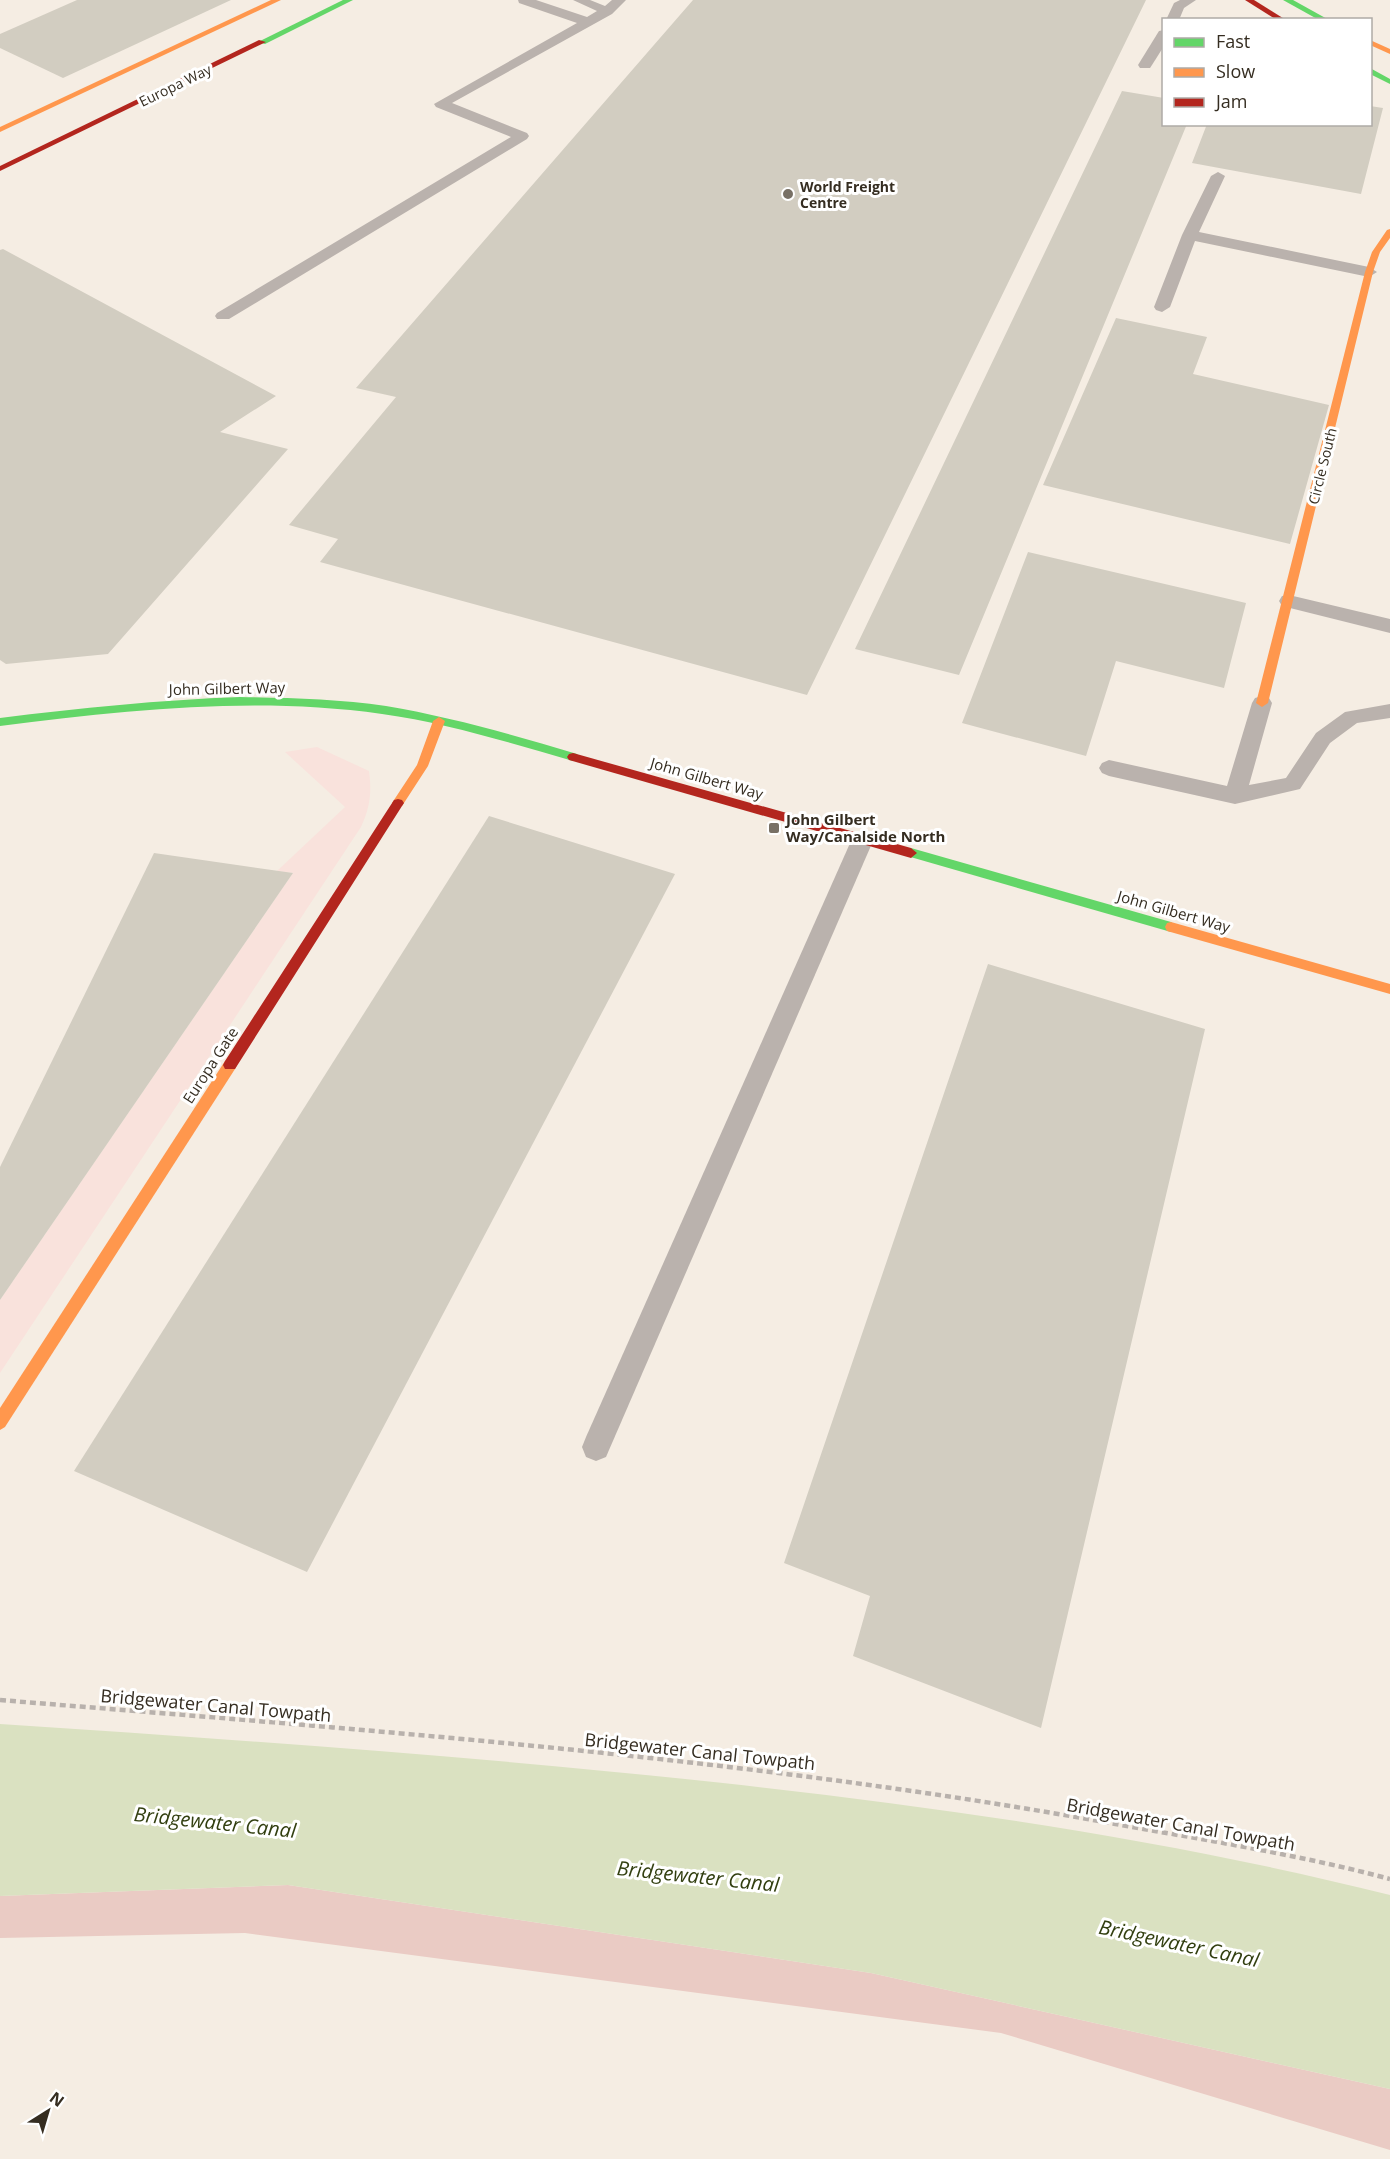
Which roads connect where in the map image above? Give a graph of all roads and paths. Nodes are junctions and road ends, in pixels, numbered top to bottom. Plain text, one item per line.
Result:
1 (277, 0) edge
2 (349, 0) edge
3 (524, 0) edge
4 (579, 0) edge
5 (620, 0) edge
6 (1190, 0) edge
7 (1249, 0) edge
8 (1287, 0) edge
9 (607, 11) junction
10 (1173, 18) edge
11 (1280, 18) edge
12 (1322, 18) edge
13 (588, 22) junction
14 (1162, 37) edge
15 (1372, 43) edge
16 (1390, 52) edge
17 (1146, 65) dead end
18 (1372, 71) edge
19 (1390, 82) edge
20 (0, 130) edge
21 (0, 150) edge
22 (20, 159) junction
23 (0, 169) edge
24 (1218, 176) dead end
25 (1390, 232) edge
26 (1190, 235) junction
27 (1370, 272) junction
28 (1162, 307) dead end
29 (223, 316) dead end
30 (1289, 601) junction
31 (1390, 626) edge
32 (1262, 703) joint
33 (1390, 711) edge
34 (439, 721) junction
35 (0, 722) edge
36 (1109, 768) dead end
37 (1235, 796) junction
38 (862, 841) junction
39 (1390, 989) edge
40 (0, 1422) edge
41 (597, 1447) dead end
42 (0, 1700) edge
43 (1390, 1879) edge

1 - 20 main road
2 - 22 main road, Europa Way
3 - 13 lane
4 - 9 lane
5 - 9 lane
6 - 10 lane
7 - 11 main road
8 - 12 main road
9 - 13 lane
13 - 29 lane
14 - 17 lane
15 - 16 main road
18 - 19 main road
21 - 22 main road
22 - 23 main road, Europa Way
24 - 26 lane
25 - 27 main road, Circle South
26 - 27 lane
26 - 28 lane
27 - 30 main road, Circle South
30 - 31 lane
30 - 32 main road, Circle South
32 - 37 lane
33 - 37 lane
34 - 35 main road, John Gilbert Way
34 - 38 main road, John Gilbert Way
34 - 40 main road, Europa Gate
36 - 37 lane
38 - 39 main road, John Gilbert Way
38 - 41 lane
42 - 43 path, Bridgewater Canal Towpath

